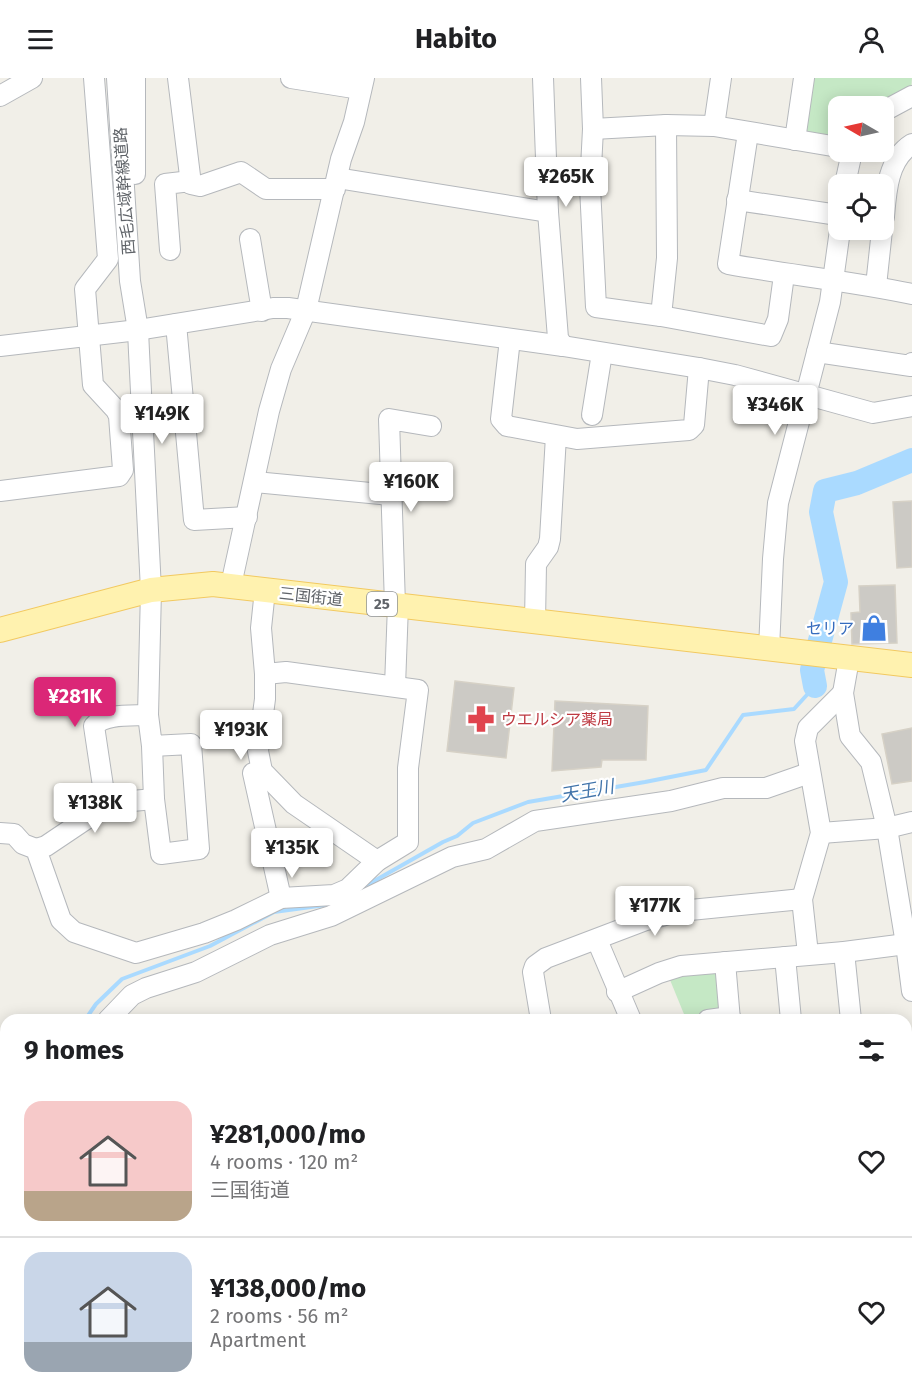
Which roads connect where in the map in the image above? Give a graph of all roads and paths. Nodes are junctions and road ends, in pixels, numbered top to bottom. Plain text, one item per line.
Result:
1 (32, 78) edge
2 (94, 78) edge
3 (117, 78) edge
4 (135, 78) edge
5 (178, 78) edge
6 (291, 78) edge
7 (543, 78) edge
8 (591, 78) edge
9 (721, 78) edge
10 (804, 78) edge
11 (362, 84) edge
12 (0, 96) edge
13 (912, 96) edge
14 (894, 105) edge
15 (666, 125) junction
16 (714, 126) junction
17 (593, 129) junction
18 (748, 133) junction
19 (795, 140) junction
20 (912, 144) edge
21 (828, 145) edge
22 (891, 174) edge
23 (191, 181) junction
24 (336, 184) junction
25 (737, 200) junction
26 (548, 213) junction
27 (828, 214) edge
28 (250, 238) dead end
29 (839, 240) edge
30 (881, 240) edge
31 (170, 250) dead end
32 (784, 274) junction
33 (833, 280) junction
34 (876, 286) junction
35 (912, 294) edge
36 (134, 303) junction
37 (306, 310) junction
38 (262, 311) junction
39 (661, 316) junction
40 (176, 324) junction
41 (138, 330) junction
42 (88, 336) junction
43 (510, 339) junction
44 (0, 346) edge
45 (563, 346) junction
46 (817, 352) junction
47 (602, 353) junction
48 (912, 363) edge
49 (699, 368) junction
50 (806, 394) junction
51 (912, 406) edge
52 (592, 415) dead end
53 (431, 426) dead end
54 (556, 436) junction
55 (255, 482) junction
56 (0, 491) edge
57 (391, 495) junction
58 (247, 517) junction
59 (231, 585) junction
60 (265, 590) junction
61 (151, 591) junction
62 (397, 605) junction
63 (535, 622) junction
64 (0, 630) edge
65 (769, 649) junction
66 (849, 658) junction
67 (912, 665) edge
68 (266, 674) junction
69 (395, 687) junction
70 (843, 693) junction
71 (148, 715) junction
72 (152, 746) junction
73 (262, 771) junction
74 (809, 773) junction
75 (154, 799) junction
76 (110, 803) junction
77 (912, 822) edge
78 (886, 828) junction
79 (0, 833) edge
80 (821, 833) junction
81 (36, 849) junction
82 (377, 861) junction
83 (281, 898) junction
84 (802, 899) junction
85 (597, 940) junction
86 (906, 944) junction
87 (844, 952) junction
88 (808, 954) junction
89 (785, 957) junction
90 (725, 962) junction
91 (912, 988) edge
92 (617, 992) junction
93 (114, 1014) edge
94 (539, 1014) edge
95 (628, 1014) edge
96 (730, 1014) edge
97 (790, 1014) edge
98 (850, 1014) edge

1 - 12 street
2 - 42 street
3 - 36 street, 西毛広域幹線道路
4 - 36 street, 西毛広域幹線道路
5 - 23 street
6 - 11 street
7 - 26 street
8 - 17 street
9 - 16 street
10 - 19 street
11 - 24 street
13 - 14 street
15 - 16 street
15 - 17 street
15 - 39 street
16 - 18 street
17 - 39 street
18 - 19 street
18 - 25 street
19 - 21 street
20 - 22 street
23 - 24 street
23 - 31 street
24 - 26 street
24 - 37 street
25 - 27 street
25 - 32 street
26 - 45 street
28 - 38 street
29 - 33 street
30 - 34 street
32 - 33 street
32 - 39 street
33 - 34 street
33 - 46 street
34 - 35 street
36 - 41 street, 西毛広域幹線道路
37 - 38 street
37 - 43 street
37 - 55 street
38 - 40 street
40 - 41 street
40 - 58 street
41 - 42 street
41 - 61 street, 西毛広域幹線道路
42 - 44 street
42 - 56 street
43 - 45 street
43 - 54 street
45 - 47 street
46 - 48 street
46 - 50 street
47 - 49 street
47 - 52 street
49 - 50 street
49 - 54 street
50 - 51 street
50 - 65 street
53 - 57 street
54 - 63 street
55 - 57 street
55 - 58 street
57 - 62 street
58 - 59 street
59 - 60 main road, 三国街道 / 25
59 - 61 main road, 三国街道 / 25
60 - 62 main road, 三国街道 / 25
60 - 68 street
61 - 64 main road, 三国街道 / 25
61 - 71 street, 西毛広域幹線道路
62 - 63 main road, 三国街道 / 25
62 - 69 street
63 - 65 main road, 三国街道 / 25
65 - 66 main road, 25
66 - 67 main road, 25
66 - 70 street
68 - 69 street
68 - 73 street
69 - 82 street
70 - 74 street
70 - 78 street
71 - 72 street, 西毛広域幹線道路
71 - 76 street
72 - 75 street, 西毛広域幹線道路
72 - 75 street, 西毛広域幹線道路
73 - 82 street
73 - 83 street
74 - 80 street
74 - 93 street
75 - 76 street
76 - 81 street
77 - 78 street
78 - 80 street
78 - 86 street
79 - 81 street
80 - 84 street
81 - 83 street
82 - 83 street
84 - 85 street
84 - 88 street
85 - 92 street
85 - 94 street
86 - 87 street
86 - 91 street
87 - 88 street
87 - 98 street
88 - 89 street
89 - 90 street
89 - 97 street
90 - 92 street
90 - 96 street
92 - 95 street

